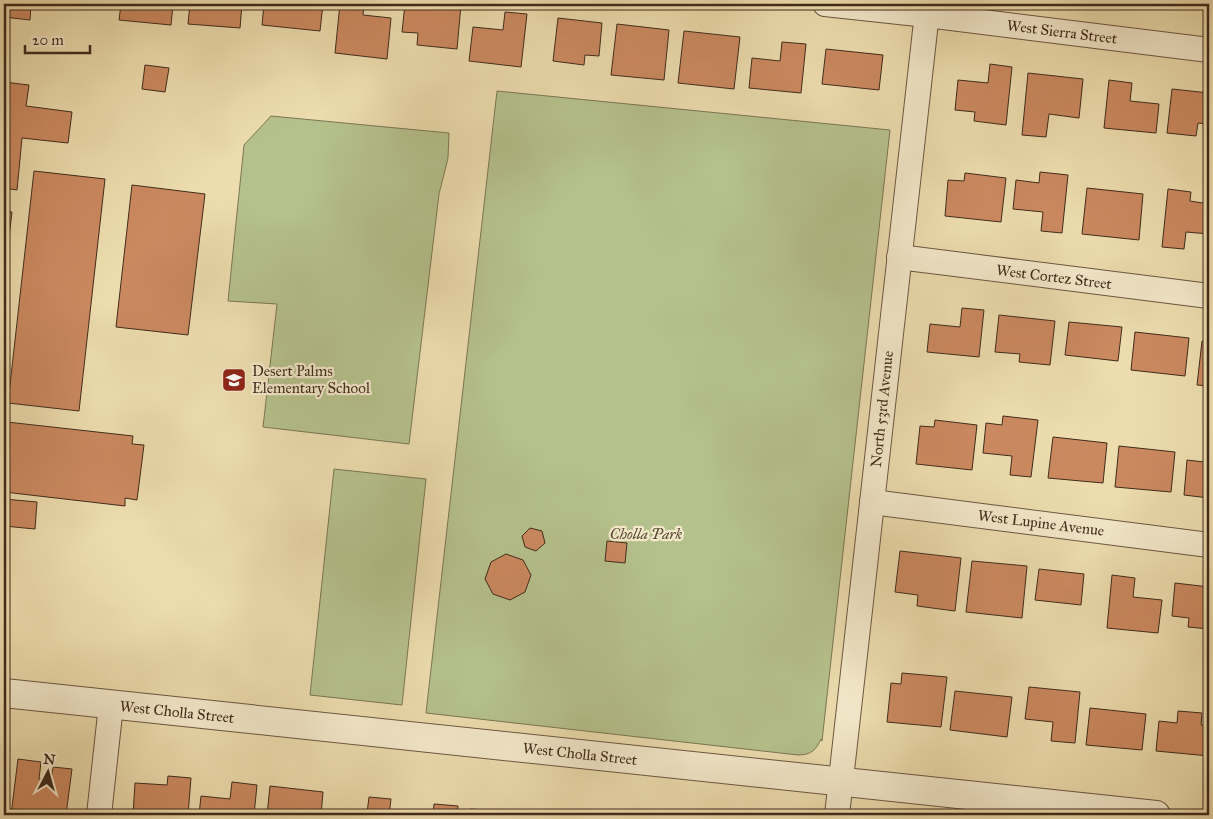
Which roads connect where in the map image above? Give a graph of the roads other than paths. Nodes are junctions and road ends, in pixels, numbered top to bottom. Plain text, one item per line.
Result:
1 (825, 4) edge
2 (928, 9) edge
3 (1209, 50) edge
4 (899, 257) junction
5 (1209, 296) edge
6 (872, 502) junction
7 (1209, 545) edge
8 (4, 693) edge
9 (110, 705) junction
10 (841, 782) junction
11 (99, 815) edge
12 (837, 815) edge
13 (1156, 815) edge

1 - 2 street, West Sierra Street
2 - 3 street, West Sierra Street
2 - 4 street, North 53rd Avenue
4 - 5 street, West Cortez Street
4 - 6 street, North 53rd Avenue
6 - 7 street, West Lupine Avenue
6 - 10 street, North 53rd Avenue
8 - 9 street, West Cholla Street
9 - 10 street, West Cholla Street
9 - 11 street
10 - 12 street, North 53rd Avenue
10 - 13 street, West Cholla Street

